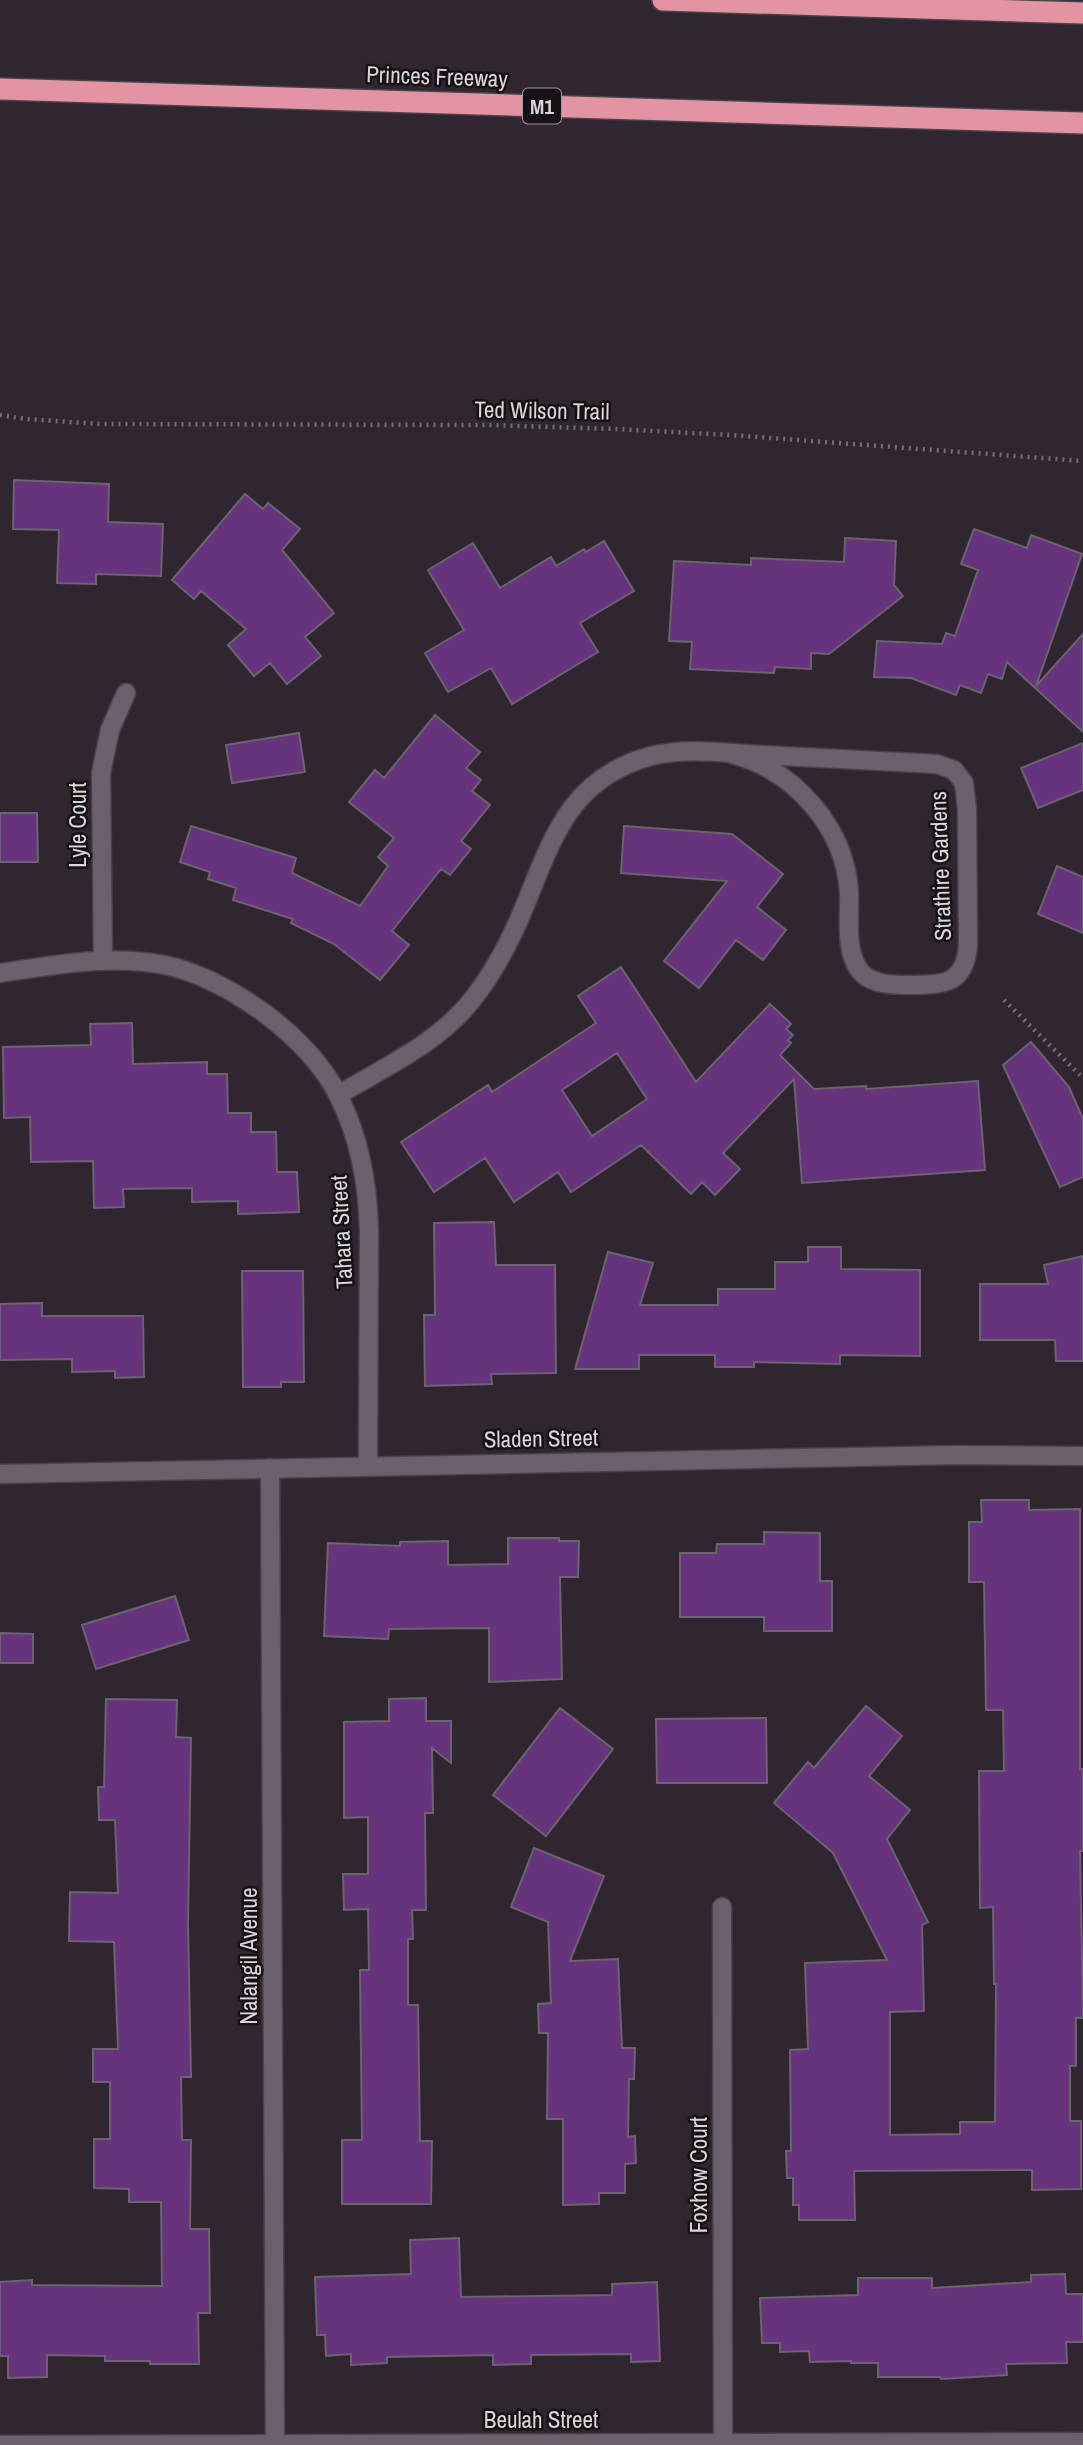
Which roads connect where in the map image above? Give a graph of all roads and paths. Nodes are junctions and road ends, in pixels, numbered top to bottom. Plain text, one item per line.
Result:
1 (663, 0) edge
2 (1083, 13) edge
3 (0, 89) edge
4 (1083, 123) edge
5 (0, 415) edge
6 (1083, 461) edge
7 (126, 693) dead end
8 (732, 754) junction
9 (103, 961) junction
10 (0, 973) edge
11 (1004, 1000) dead end
12 (1083, 1078) edge
13 (338, 1095) junction
14 (1083, 1456) edge
15 (368, 1465) junction
16 (270, 1468) junction
17 (0, 1474) edge
18 (722, 1907) dead end
19 (1083, 2442) edge
20 (723, 2443) junction
21 (275, 2444) edge
22 (0, 2445) edge
23 (63, 2445) edge

1 - 2 highway
3 - 4 highway, Princes Freeway / M1
5 - 6 path, Ted Wilson Trail
7 - 9 street, Lyle Court
8 - 8 street, Strathire Gardens
8 - 13 street, Strathire Gardens
9 - 10 street, Tahara Street
9 - 13 street, Tahara Street
11 - 12 path
13 - 15 street, Tahara Street
14 - 15 street, Sladen Street
15 - 16 street, Sladen Street
16 - 17 street, Sladen Street
16 - 21 street, Nalangil Avenue
18 - 20 street, Foxhow Court
19 - 20 street, Beulah Street
20 - 21 street, Beulah Street
21 - 23 street, Beulah Street
22 - 23 street, Beulah Street

